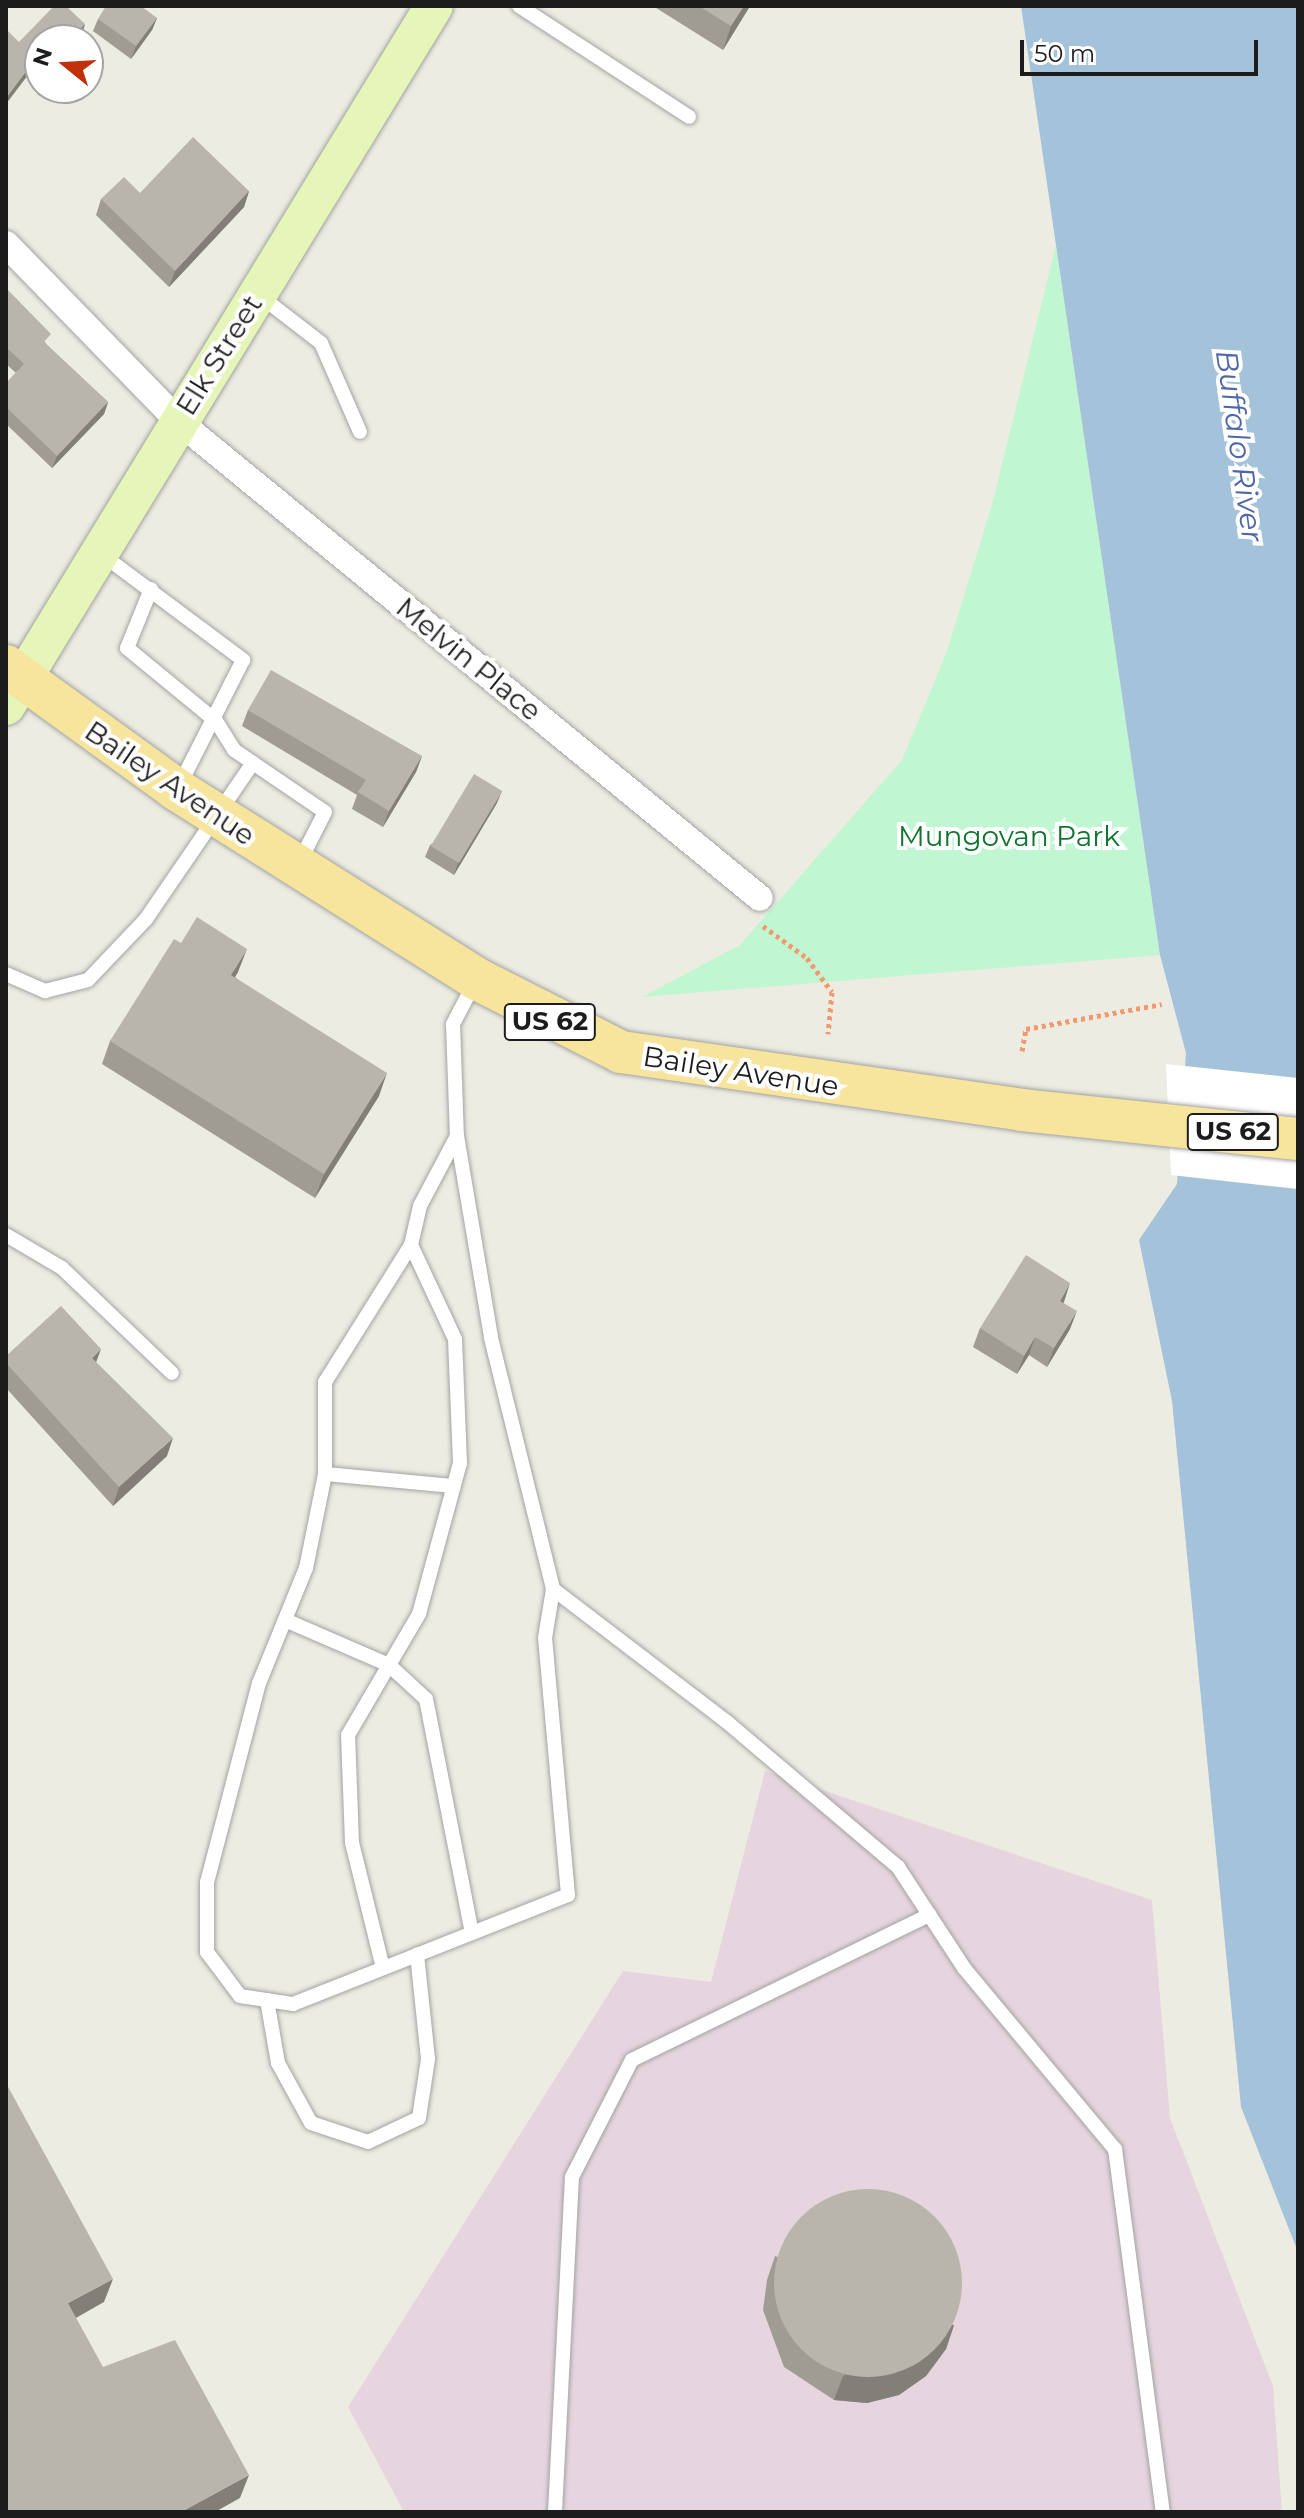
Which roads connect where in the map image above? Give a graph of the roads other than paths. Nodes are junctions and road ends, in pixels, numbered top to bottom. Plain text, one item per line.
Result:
1 (434, 6) edge
2 (519, 6) edge
3 (689, 117) dead end
4 (6, 244) edge
5 (257, 294) junction
6 (178, 421) junction
7 (360, 432) dead end
8 (100, 553) junction
9 (151, 589) junction
10 (11, 685) edge
11 (216, 721) junction
12 (253, 763) junction
13 (177, 790) junction
14 (221, 818) junction
15 (298, 866) junction
16 (760, 898) road end
17 (6, 974) edge
18 (477, 979) junction
19 (457, 1136) junction
20 (1298, 1139) edge
21 (6, 1235) edge
22 (411, 1245) junction
23 (172, 1373) dead end
24 (325, 1474) junction
25 (453, 1486) junction
26 (553, 1589) junction
27 (285, 1620) junction
28 (389, 1665) junction
29 (929, 1915) junction
30 (472, 1933) junction
31 (417, 1955) junction
32 (383, 1968) junction
33 (267, 2000) junction
34 (555, 2512) edge
35 (1163, 2512) edge

1 - 5 main road, Elk Street
2 - 3 lane
4 - 6 street, Melvin Place
5 - 6 main road, Elk Street
5 - 7 lane
6 - 8 main road, Elk Street
6 - 16 street, Melvin Place
8 - 9 lane
8 - 10 main road, Elk Street
9 - 11 lane
9 - 11 lane
10 - 13 main road, Bailey Avenue / US 62
11 - 12 lane
11 - 13 lane
12 - 14 lane
12 - 15 lane
13 - 14 main road, Bailey Avenue / US 62
14 - 15 main road, Bailey Avenue / US 62
14 - 17 lane
15 - 18 main road, Bailey Avenue / US 62
18 - 19 lane
18 - 20 main road, Bailey Avenue / US 62
19 - 22 lane
19 - 26 lane
21 - 23 lane
22 - 24 lane
22 - 25 lane
24 - 25 lane
24 - 27 lane
25 - 28 lane
26 - 29 lane
26 - 30 lane
27 - 28 lane
27 - 33 lane
28 - 30 lane
28 - 32 lane
29 - 34 lane
29 - 35 lane
30 - 31 lane
31 - 32 lane
31 - 33 lane
32 - 33 lane

